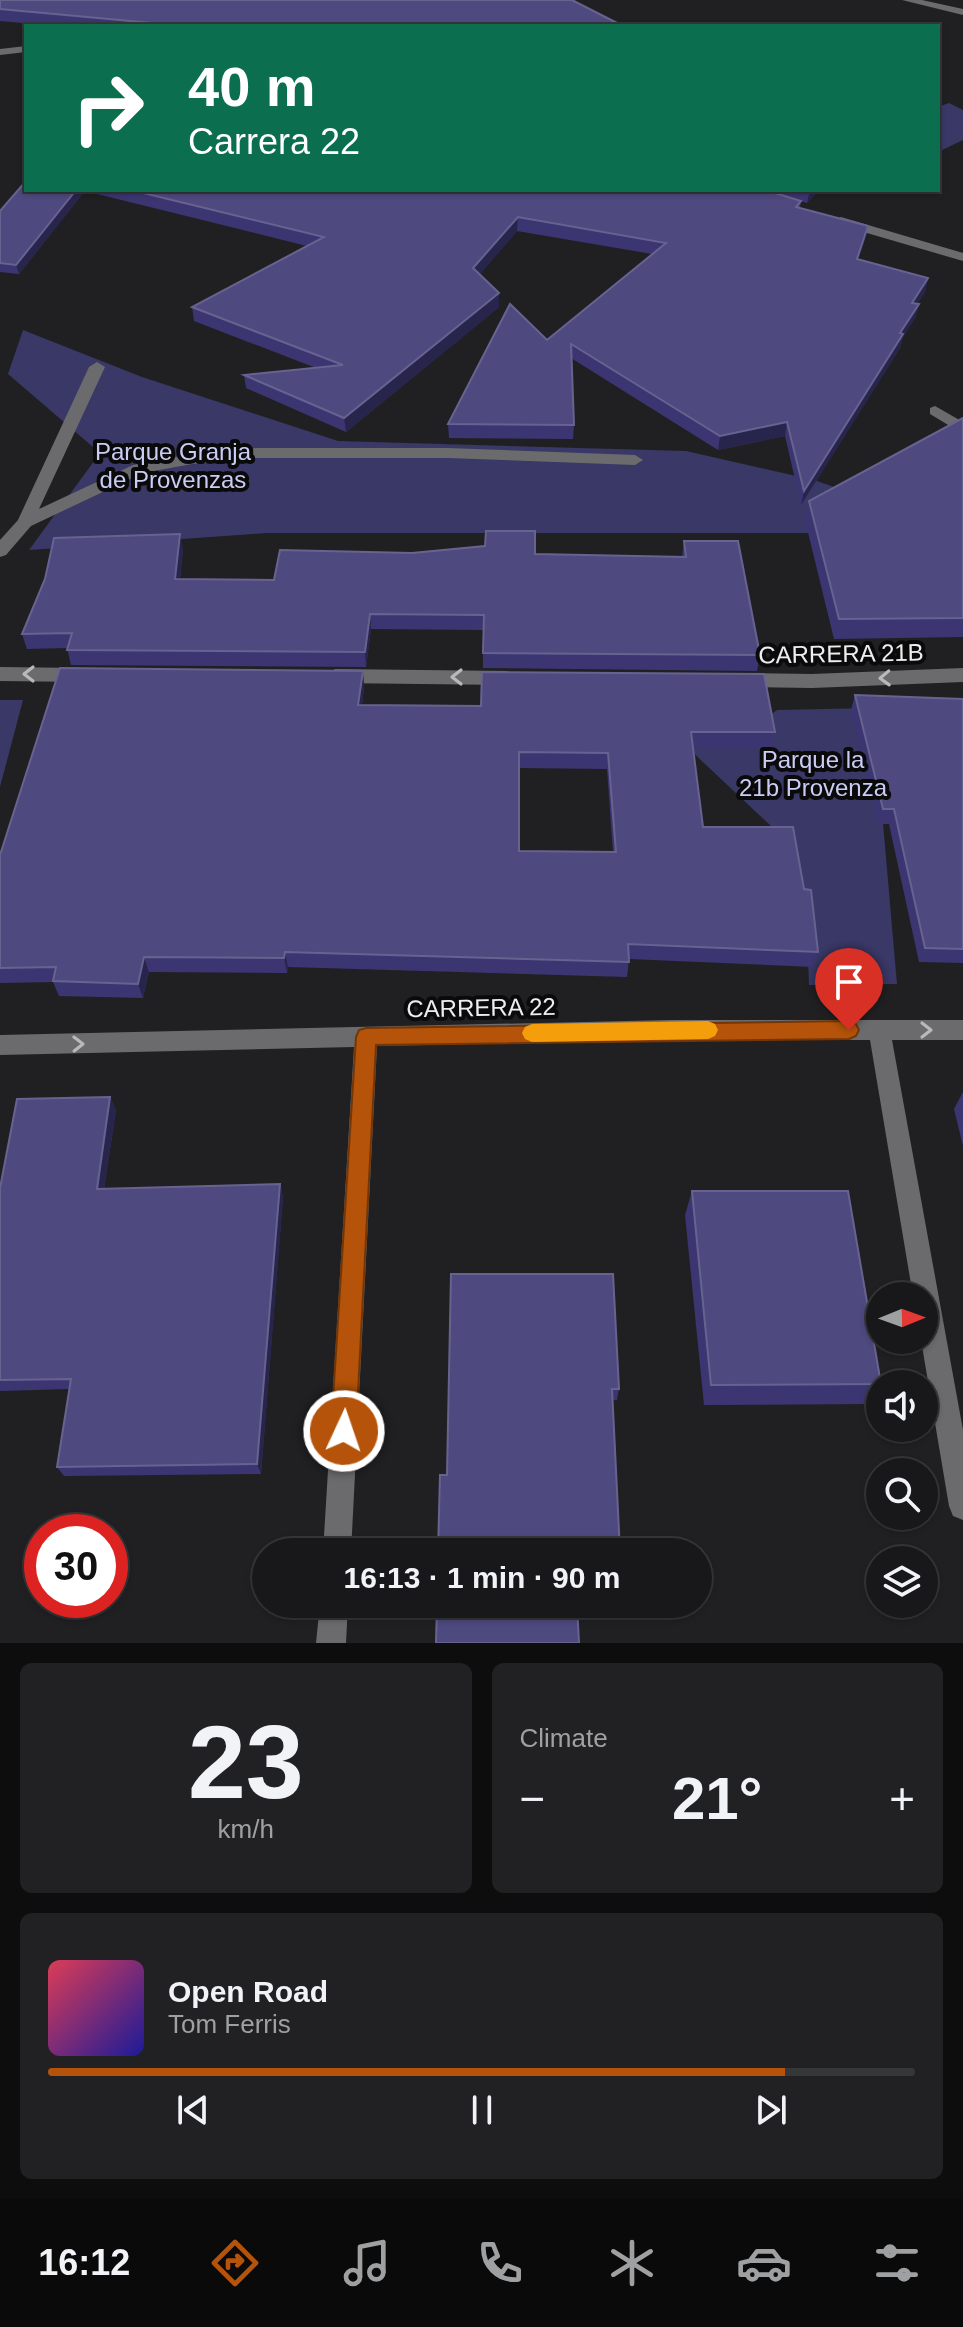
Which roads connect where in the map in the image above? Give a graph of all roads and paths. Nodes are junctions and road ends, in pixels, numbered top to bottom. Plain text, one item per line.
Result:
1 (907, 0) edge
2 (963, 12) edge
3 (24, 49) edge
4 (0, 52) edge
5 (829, 218) edge
6 (963, 257) edge
7 (97, 367) dead end
8 (935, 411) dead end
9 (963, 429) edge
10 (635, 460) dead end
11 (25, 522) junction
12 (0, 551) edge
13 (0, 674) edge
14 (99, 675) edge
15 (963, 675) edge
16 (321, 676) edge
17 (527, 678) edge
18 (718, 679) edge
19 (879, 1030) junction
20 (963, 1030) edge
21 (366, 1037) junction
22 (0, 1045) edge
23 (963, 1506) edge
24 (338, 1538) edge
25 (333, 1618) edge
26 (331, 1643) edge

1 - 2 street
3 - 4 street
5 - 6 street
7 - 11 street
8 - 9 street
10 - 11 street
11 - 12 street
14 -> 13 street
15 -> 18 street, CARRERA 21B
17 -> 16 street
19 -> 20 street, CARRERA 22
19 - 21 street, CARRERA 22
19 - 23 street
22 -> 21 street, CARRERA 22
21 - 24 street
25 - 26 street

